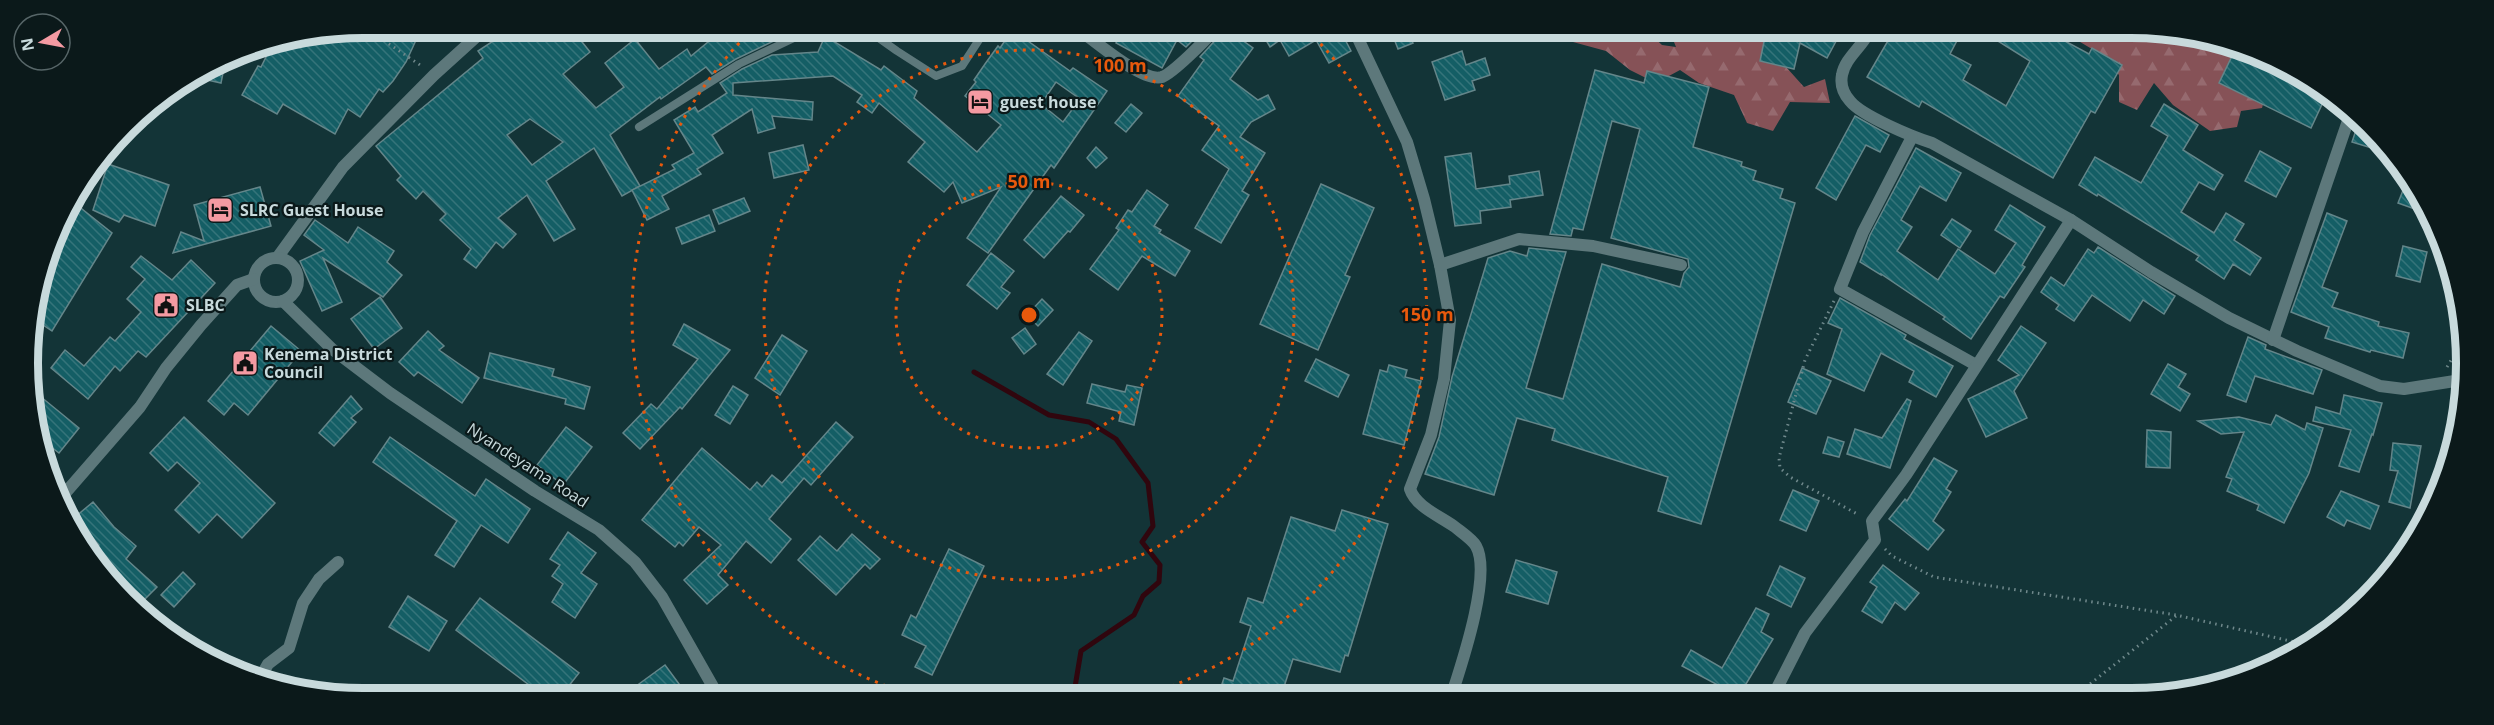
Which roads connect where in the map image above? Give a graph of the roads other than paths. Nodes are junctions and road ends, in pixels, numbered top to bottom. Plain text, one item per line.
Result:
1 (475, 38) edge
2 (792, 38) edge
3 (879, 38) edge
4 (980, 38) edge
5 (1090, 38) edge
6 (1206, 38) edge
7 (1358, 38) edge
8 (1865, 38) edge
9 (2348, 120) edge
10 (639, 127) dead end
11 (1912, 137) junction
12 (2072, 220) junction
13 (277, 258) junction
14 (1440, 264) junction
15 (1681, 265) dead end
16 (254, 279) junction
17 (283, 301) junction
18 (2273, 340) junction
19 (1976, 365) junction
20 (2456, 382) edge
21 (65, 494) edge
22 (338, 562) dead end
23 (264, 672) edge
24 (714, 688) edge
25 (1454, 688) edge
26 (1777, 688) edge

1 - 13 street
2 - 10 lane
3 - 4 lane
5 - 6 street
7 - 14 street
8 - 11 street
9 - 18 street
11 - 12 street
11 - 19 street
12 - 18 street
12 - 19 street
13 - 16 street
13 - 17 street
14 - 15 street
14 - 25 street
16 - 17 street
16 - 21 street
17 - 24 street, Nyandeyama Road
18 - 20 street
19 - 26 street
22 - 23 street

